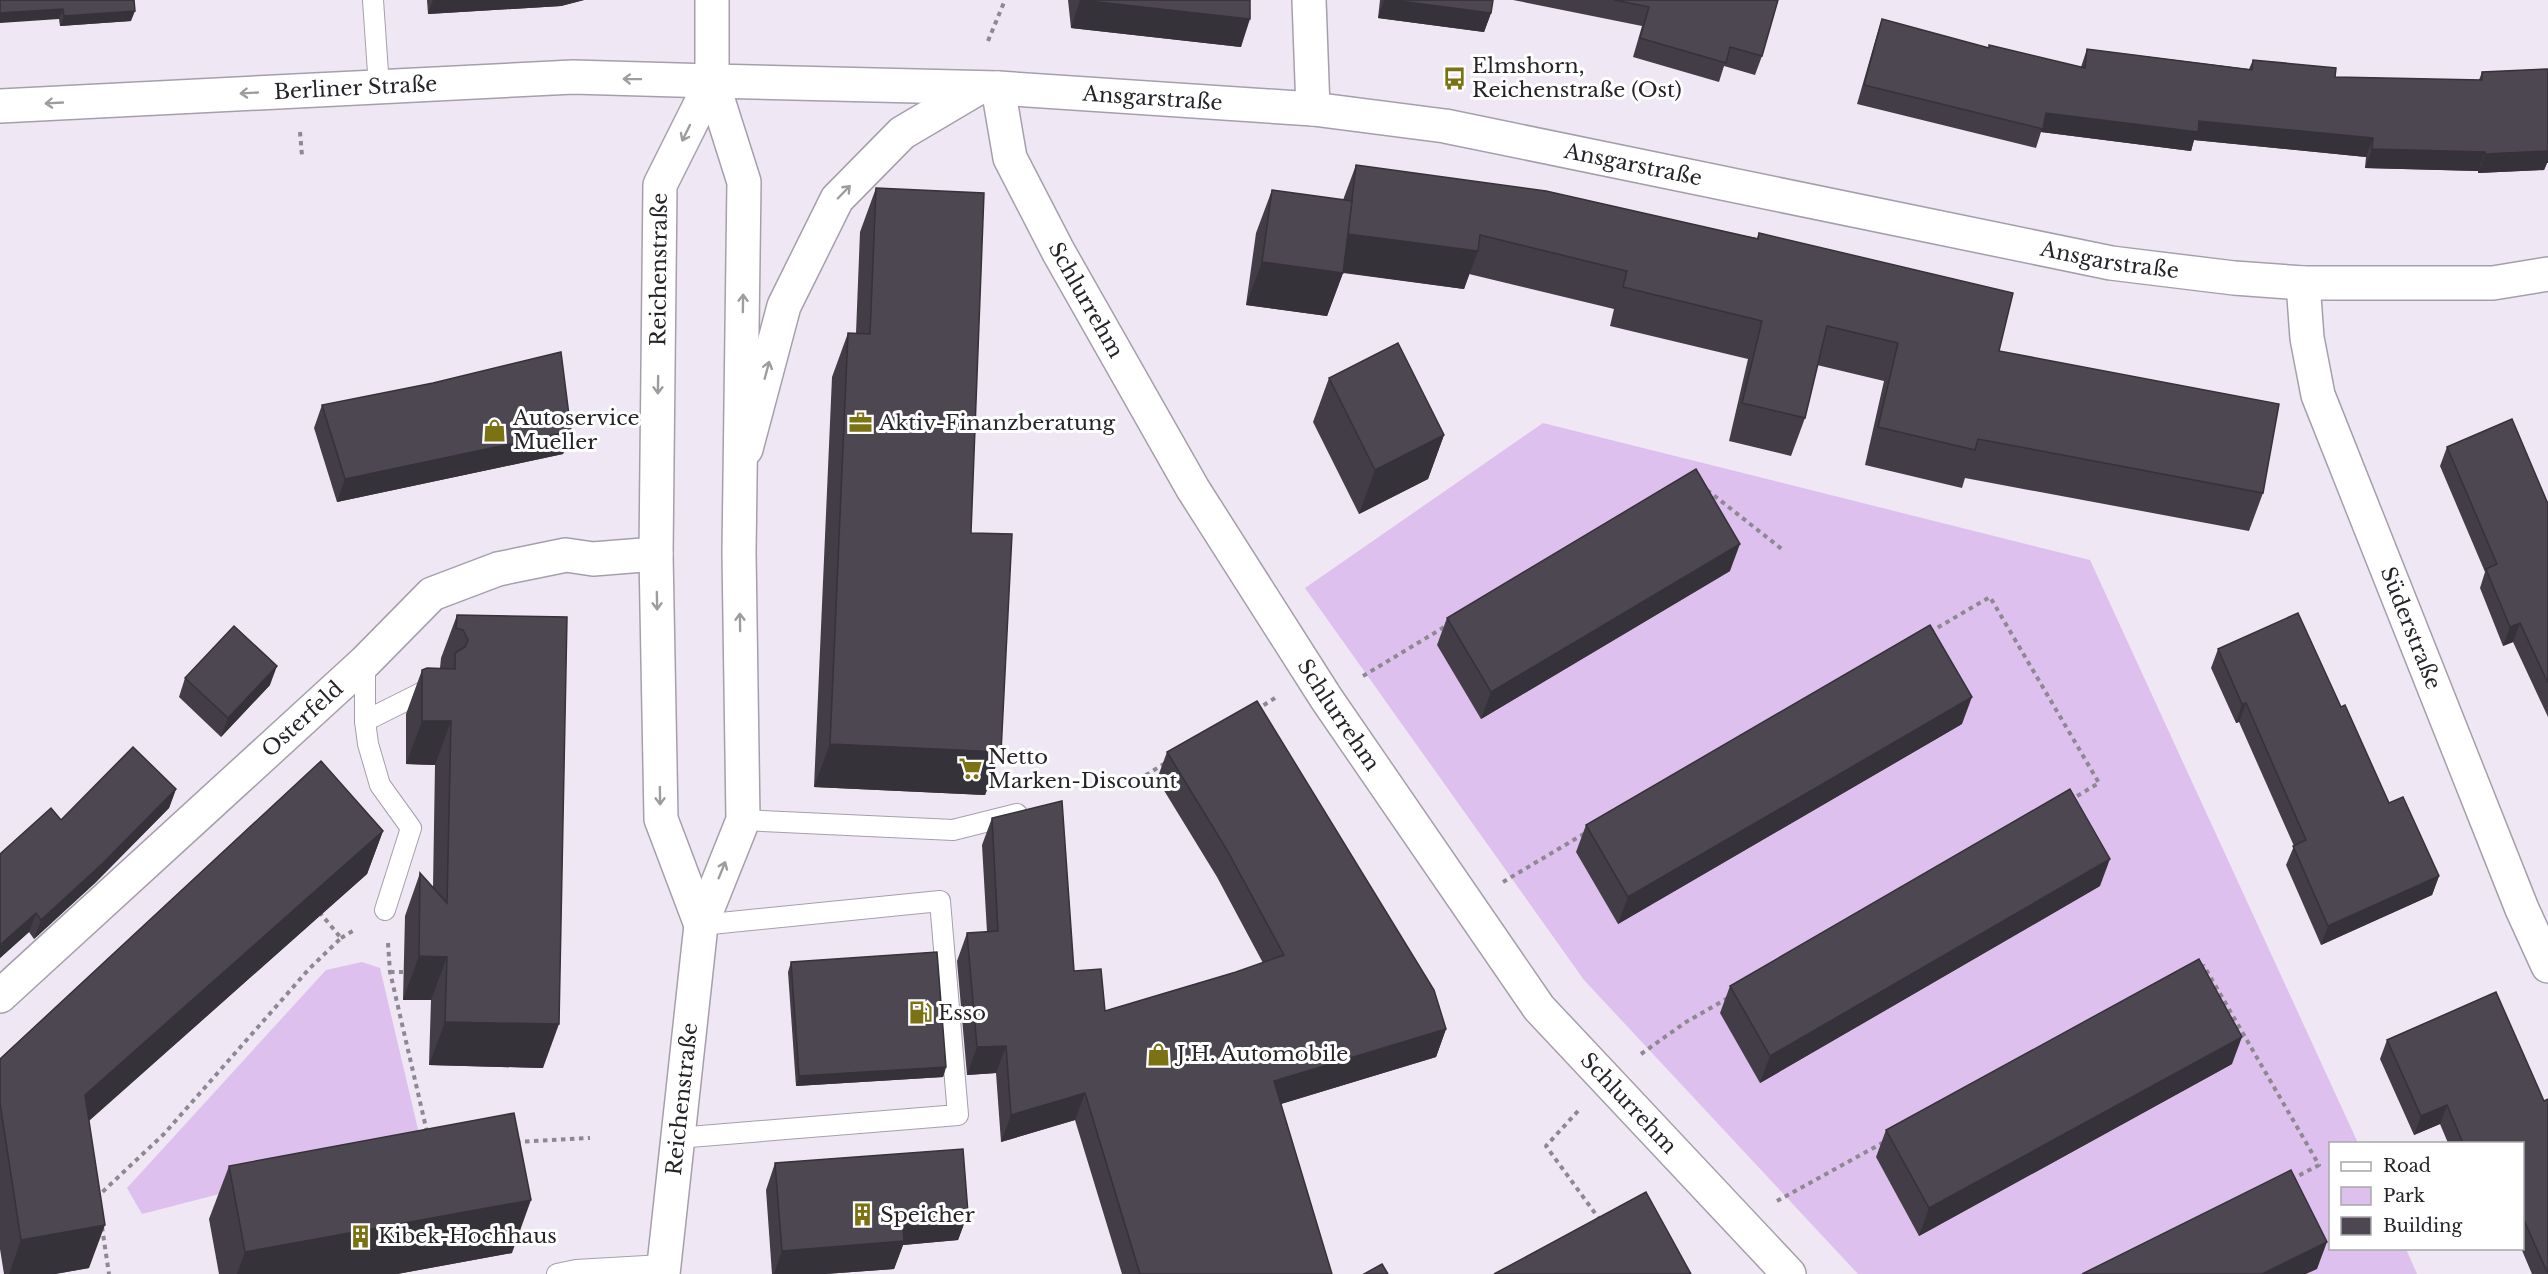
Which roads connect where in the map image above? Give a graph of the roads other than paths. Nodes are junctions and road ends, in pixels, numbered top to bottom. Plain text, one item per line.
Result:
1 (373, 0) edge
2 (712, 0) edge
3 (1309, 0) edge
4 (712, 81) junction
5 (379, 87) junction
6 (988, 88) junction
7 (0, 106) edge
8 (1313, 109) junction
9 (2548, 274) edge
10 (2303, 283) junction
11 (741, 467) junction
12 (656, 554) junction
13 (365, 662) junction
14 (440, 683) edge
15 (365, 721) junction
16 (1021, 812) edge
17 (743, 820) junction
18 (385, 910) road end
19 (700, 925) junction
20 (2548, 966) edge
21 (0, 996) edge
22 (677, 1138) junction
23 (663, 1270) edge
24 (557, 1274) edge
25 (1789, 1274) edge

1 - 5 lane
2 - 4 street
3 - 8 street
4 -> 5 street, Berliner Straße
4 - 6 street, Ansgarstraße
11 -> 4 street, Reichenstraße
4 -> 12 street, Reichenstraße
5 -> 7 street, Berliner Straße
6 - 8 street, Ansgarstraße
11 -> 6 street
6 - 25 street, Schlurrehm
8 - 10 street, Ansgarstraße
9 - 10 street, Ansgarstraße
10 - 20 street, Süderstraße
17 -> 11 street, Reichenstraße
12 - 13 street, Osterfeld
12 -> 19 street, Reichenstraße
13 - 15 lane
13 - 21 street, Osterfeld
14 - 15 lane
15 - 18 lane
16 - 17 lane
19 -> 17 street, Reichenstraße
19 - 22 street, Reichenstraße
19 - 22 lane
22 - 23 street, Reichenstraße
23 - 24 lane

